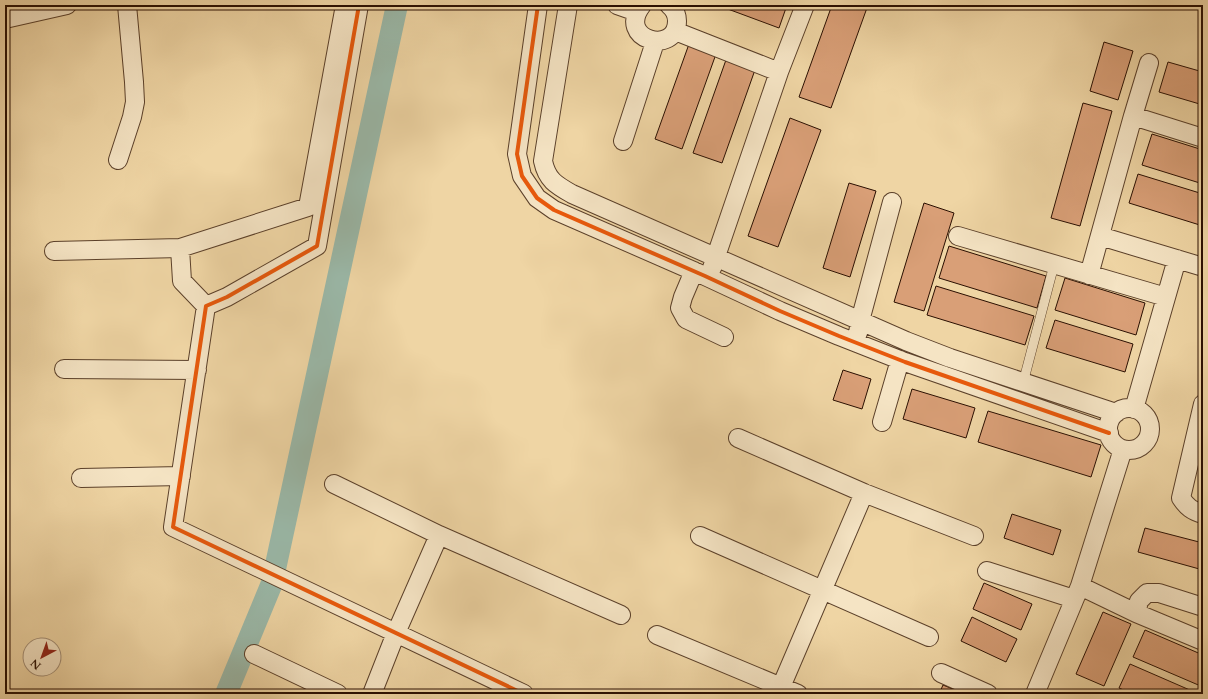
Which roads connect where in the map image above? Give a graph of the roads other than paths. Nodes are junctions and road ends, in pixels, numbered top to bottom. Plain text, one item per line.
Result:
1 (67, 5) edge
2 (126, 5) edge
3 (346, 5) edge
4 (359, 5) edge
5 (538, 5) edge
6 (568, 5) edge
7 (617, 5) edge
8 (669, 5) edge
9 (805, 5) edge
10 (640, 8) edge
11 (5, 18) edge
12 (675, 31) junction
13 (655, 42) junction
14 (1149, 62) dead end
15 (779, 72) junction
16 (1133, 116) junction
17 (1203, 138) edge
18 (622, 141) dead end
19 (118, 160) dead end
20 (892, 202) dead end
21 (958, 236) dead end
22 (1100, 236) junction
23 (180, 248) junction
24 (54, 251) dead end
25 (716, 257) junction
26 (1177, 259) junction
27 (1054, 265) junction
28 (1203, 267) edge
29 (701, 274) junction
30 (1089, 275) junction
31 (1166, 297) junction
32 (206, 306) junction
33 (860, 322) junction
34 (724, 337) dead end
35 (856, 342) junction
36 (900, 360) junction
37 (64, 369) dead end
38 (197, 370) junction
39 (1023, 383) junction
40 (1203, 404) edge
41 (1134, 409) junction
42 (1116, 413) junction
43 (882, 422) dead end
44 (1109, 433) junction
45 (738, 438) dead end
46 (1123, 449) junction
47 (181, 476) junction
48 (81, 478) dead end
49 (334, 484) dead end
50 (864, 493) junction
51 (1203, 514) edge
52 (439, 535) junction
53 (700, 536) dead end
54 (974, 536) dead end
55 (987, 571) dead end
56 (823, 589) junction
57 (1077, 593) junction
58 (1203, 607) edge
59 (1136, 613) junction
60 (621, 616) dead end
61 (396, 633) junction
62 (656, 634) dead end
63 (929, 637) dead end
64 (1203, 641) edge
65 (254, 654) dead end
66 (941, 673) dead end
67 (780, 691) edge
68 (338, 694) edge
69 (372, 694) edge
70 (524, 694) edge
71 (798, 694) edge
72 (988, 694) edge
73 (1035, 694) edge

1 - 11 street
2 - 19 street
3 - 23 street
4 - 32 street
5 - 29 street
6 - 25 street
7 - 10 street
8 - 12 street
9 - 15 street
10 - 13 street
12 - 13 street
12 - 15 street
13 - 18 street
14 - 16 street
15 - 25 street
16 - 17 street
16 - 22 street
20 - 33 street
21 - 27 street
22 - 26 street
22 - 30 street
23 - 24 street
23 - 32 street
25 - 29 street
25 - 33 street
26 - 28 street
26 - 31 street
27 - 30 street
27 - 39 lane
29 - 34 street
29 - 35 street
30 - 31 street
31 - 41 street
32 - 38 street
33 - 35 street
33 - 39 street
35 - 36 street
36 - 43 street
36 - 44 street
37 - 38 street
38 - 47 street
39 - 42 street
40 - 51 street
41 - 42 street
41 - 46 street
42 - 44 street
44 - 46 street
45 - 50 street
46 - 57 street
47 - 48 street
47 - 61 street
49 - 52 street
50 - 54 street
50 - 56 street
52 - 60 street
52 - 61 street
53 - 56 street
55 - 57 street
56 - 63 street
56 - 67 street
57 - 59 street
57 - 73 street
58 - 59 street
59 - 64 street
61 - 69 street
61 - 70 street
62 - 67 street
65 - 68 street
66 - 72 street
67 - 71 street

